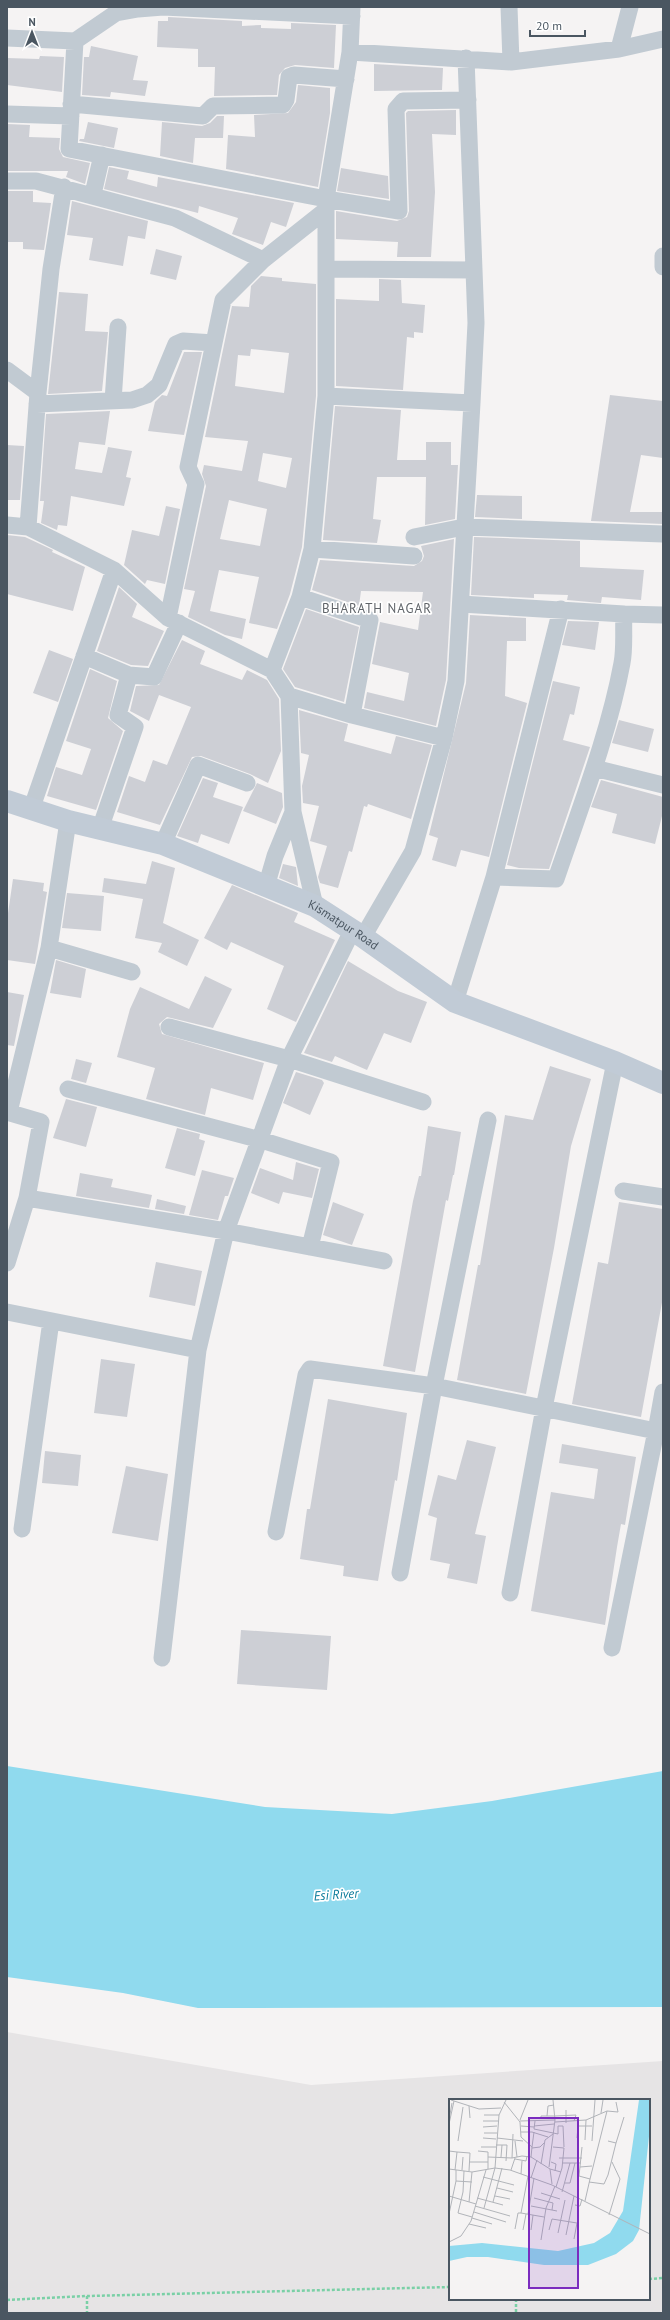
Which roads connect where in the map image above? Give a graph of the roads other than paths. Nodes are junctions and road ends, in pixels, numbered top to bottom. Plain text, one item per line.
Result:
1 (163, 7) edge
2 (509, 7) edge
3 (630, 7) edge
4 (352, 12) edge
5 (7, 38) edge
6 (663, 39) edge
7 (75, 41) junction
8 (619, 49) junction
9 (350, 52) junction
10 (466, 58) junction
11 (511, 62) junction
12 (346, 79) junction
13 (468, 100) junction
14 (71, 110) junction
15 (7, 114) edge
16 (102, 155) junction
17 (7, 181) edge
18 (64, 187) junction
19 (93, 194) junction
20 (326, 204) junction
21 (663, 256) edge
22 (263, 260) junction
23 (663, 267) edge
24 (327, 269) junction
25 (474, 270) junction
26 (118, 327) dead end
27 (214, 343) junction
28 (7, 370) edge
29 (326, 396) junction
30 (38, 398) junction
31 (113, 401) junction
32 (472, 403) junction
33 (7, 525) edge
34 (28, 527) junction
35 (464, 527) junction
36 (663, 534) edge
37 (414, 537) dead end
38 (312, 549) junction
39 (414, 556) dead end
40 (114, 570) junction
41 (300, 597) junction
42 (461, 604) junction
43 (561, 609) junction
44 (624, 614) junction
45 (663, 615) edge
46 (174, 620) junction
47 (84, 656) junction
48 (272, 670) junction
49 (129, 675) junction
50 (289, 696) junction
51 (352, 716) junction
52 (444, 738) junction
53 (594, 768) junction
54 (247, 783) dead end
55 (663, 785) edge
56 (7, 801) edge
57 (31, 810) junction
58 (293, 812) junction
59 (68, 821) junction
60 (100, 829) junction
61 (163, 844) junction
62 (494, 877) junction
63 (266, 887) junction
64 (315, 906) junction
65 (357, 934) junction
66 (50, 948) junction
67 (132, 972) dead end
68 (455, 1002) junction
69 (169, 1027) dead end
70 (289, 1059) junction
71 (614, 1062) junction
72 (663, 1083) edge
73 (68, 1089) dead end
74 (423, 1102) dead end
75 (8, 1112) edge
76 (488, 1120) dead end
77 (261, 1140) junction
78 (623, 1191) dead end
79 (27, 1198) junction
80 (663, 1198) edge
81 (226, 1231) junction
82 (310, 1247) junction
83 (384, 1260) dead end
84 (7, 1263) edge
85 (7, 1312) edge
86 (51, 1321) junction
87 (198, 1350) junction
88 (434, 1386) junction
89 (663, 1392) edge
90 (544, 1408) junction
91 (656, 1431) junction
92 (22, 1529) dead end
93 (276, 1532) dead end
94 (400, 1573) dead end
95 (510, 1593) dead end
96 (612, 1648) dead end
97 (162, 1658) dead end

1 - 4 street
1 - 7 street
2 - 11 street
3 - 8 street
4 - 9 street
5 - 7 street
6 - 8 street
7 - 14 street
8 - 11 street
9 - 10 street
9 - 12 street
10 - 11 street
10 - 13 street
12 - 14 street
12 - 20 street
13 - 20 street
13 - 25 street
14 - 15 street
14 - 16 street
16 - 19 street
16 - 20 street
17 - 18 street
18 - 19 street
18 - 30 street
19 - 22 street
20 - 22 street
20 - 24 street
21 - 23 street
22 - 27 street
24 - 25 street
24 - 29 street
25 - 32 street
26 - 31 street
27 - 31 street
27 - 46 street
28 - 30 street
29 - 32 street
29 - 38 street
30 - 31 street
30 - 34 street
32 - 35 street
33 - 34 street
34 - 40 street
35 - 36 street
35 - 37 street
35 - 42 street
38 - 39 street
38 - 41 street
40 - 46 street
40 - 47 street
41 - 48 street
41 - 51 street
42 - 43 street
42 - 52 street
43 - 44 street
43 - 62 street
44 - 45 street
44 - 53 street
46 - 48 street
46 - 49 street
47 - 49 street
47 - 57 street
48 - 50 street
49 - 60 street
50 - 51 street
50 - 58 street
51 - 52 street
52 - 65 street
53 - 55 street
53 - 62 street
54 - 61 street
56 - 57 street, Kismatpur Road
57 - 59 street, Kismatpur Road
58 - 63 street
58 - 64 street
59 - 60 street, Kismatpur Road
59 - 66 street
60 - 61 street, Kismatpur Road
61 - 63 street, Kismatpur Road
62 - 68 street
63 - 64 street, Kismatpur Road
64 - 65 street, Kismatpur Road
65 - 68 street, Kismatpur Road
65 - 70 street
66 - 67 street
66 - 75 street
68 - 71 street, Kismatpur Road
69 - 70 street
70 - 74 street
70 - 77 street
71 - 72 street, Kismatpur Road
71 - 90 street
73 - 77 street
75 - 79 street
76 - 88 street
77 - 81 street
77 - 82 street
78 - 80 street
79 - 81 street
79 - 84 street
81 - 82 street
81 - 87 street
82 - 83 street
85 - 86 street
86 - 87 street
86 - 92 street
87 - 97 street
88 - 90 street
88 - 93 street
88 - 94 street
89 - 91 street
90 - 91 street
90 - 95 street
91 - 96 street

